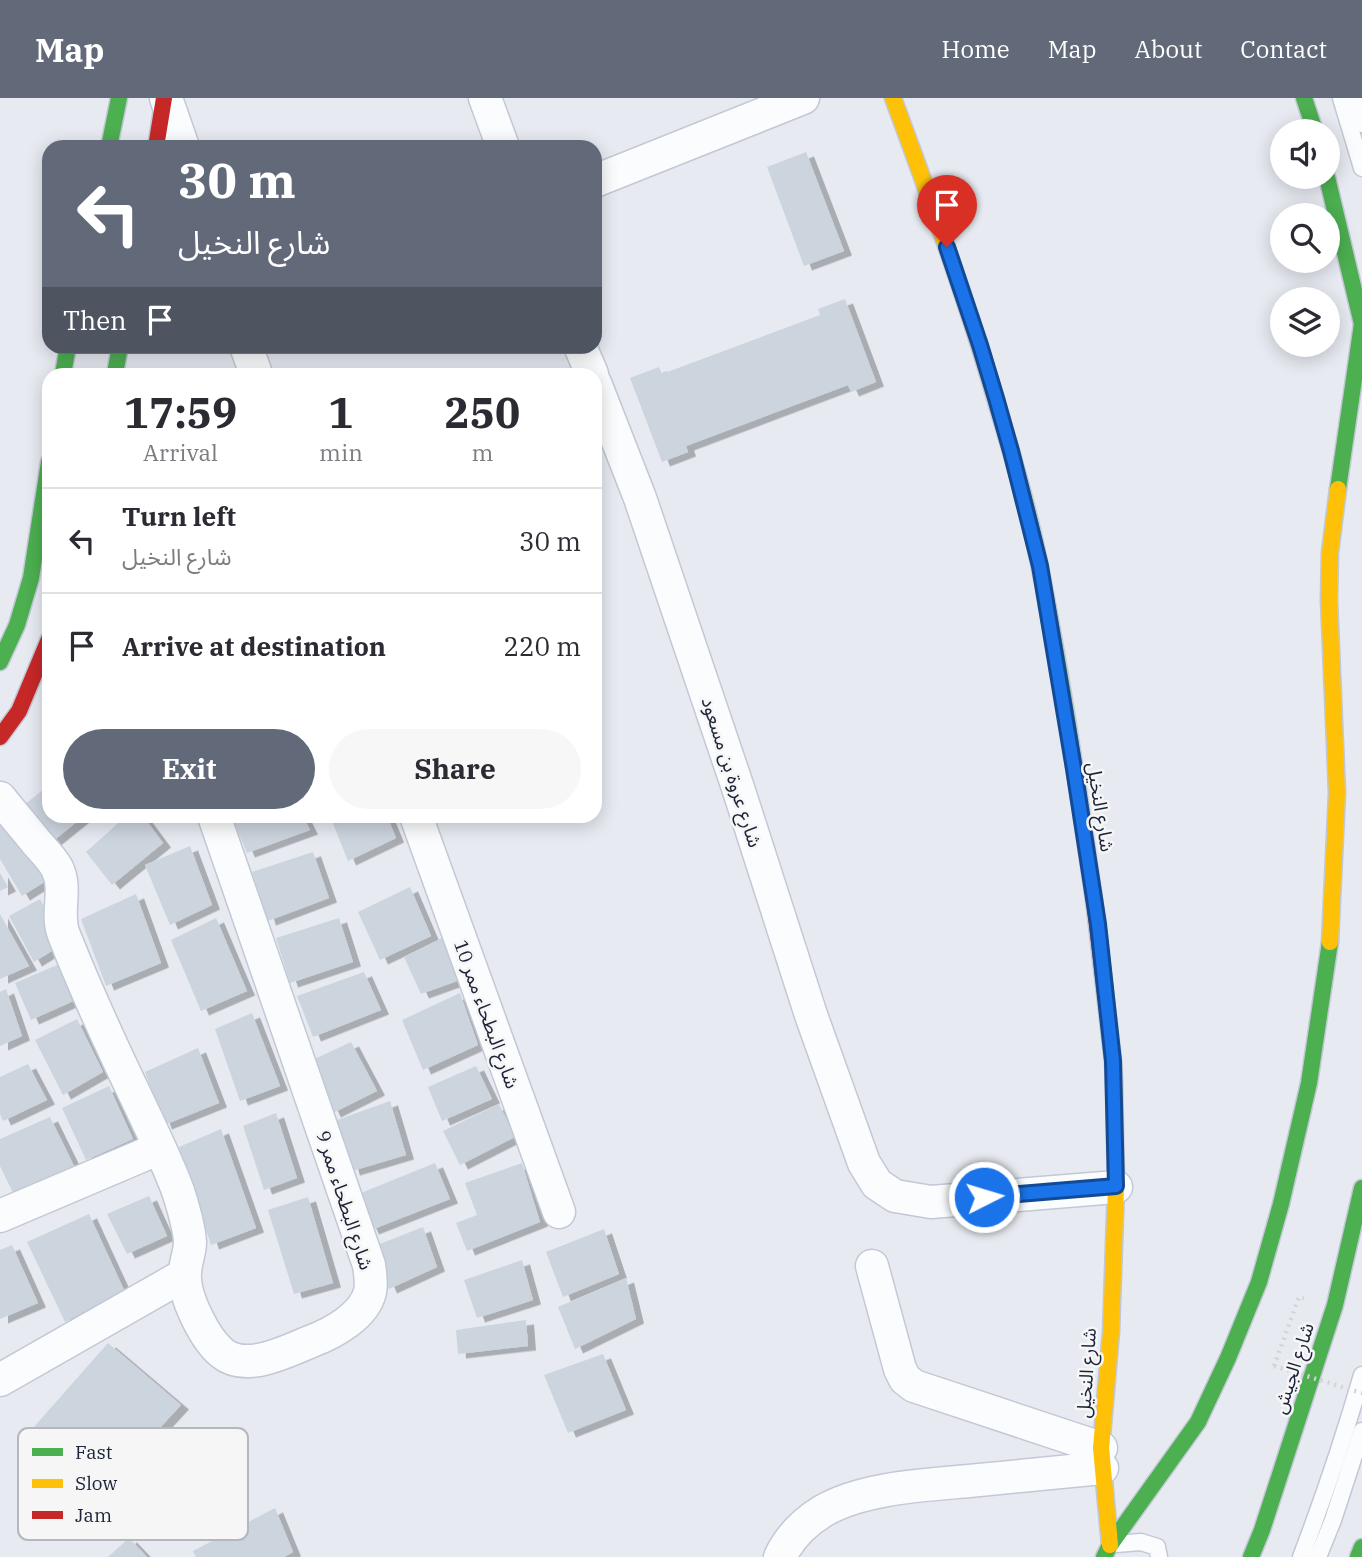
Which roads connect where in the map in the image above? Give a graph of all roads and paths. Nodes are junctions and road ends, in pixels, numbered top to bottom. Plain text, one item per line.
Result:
1 (119, 98) edge
2 (165, 98) edge
3 (485, 98) edge
4 (803, 98) edge
5 (893, 98) edge
6 (1304, 98) edge
7 (1341, 98) edge
8 (1354, 98) edge
9 (1311, 119) edge
10 (1362, 124) edge
11 (110, 140) edge
12 (157, 140) edge
13 (180, 140) edge
14 (500, 140) edge
15 (1362, 168) edge
16 (602, 178) edge
17 (1329, 189) edge
18 (1362, 324) edge
19 (602, 401) edge
20 (42, 510) edge
21 (42, 656) edge
22 (0, 662) edge
23 (0, 737) edge
24 (0, 798) edge
25 (216, 823) edge
26 (419, 823) edge
27 (160, 1148) junction
28 (1116, 1186) junction
29 (1362, 1188) edge
30 (559, 1212) dead end
31 (0, 1216) edge
32 (872, 1266) dead end
33 (184, 1275) junction
34 (1299, 1297) dead end
35 (1362, 1375) edge
36 (0, 1380) edge
37 (1362, 1393) edge
38 (1362, 1432) edge
39 (1101, 1458) junction
40 (1362, 1548) edge
41 (1107, 1551) edge
42 (780, 1557) edge
43 (1159, 1557) edge
44 (1251, 1557) edge
45 (1301, 1557) edge
46 (1318, 1557) edge
47 (1358, 1557) edge

1 - 11 main road
2 - 12 main road
2 - 13 street
3 - 14 street
4 - 16 street
5 - 28 main road, شارع النخيل
6 - 9 main road
7 - 15 lane
8 - 10 lane
17 - 18 main road
18 - 41 main road
19 - 28 street, شارع عروة بن مسعود
20 - 22 main road
21 - 23 main road
24 - 27 street, شارع البطحاء ممر 9
25 - 33 street, شارع البطحاء ممر 9
26 - 30 street, شارع البطحاء ممر 10
27 - 31 street
27 - 33 street, شارع البطحاء ممر 9
28 - 39 main road, شارع النخيل
29 - 44 main road, شارع الجيش
32 - 39 street
33 - 36 street
34 - 37 path, bridge
35 - 45 lane
38 - 46 lane
39 - 41 main road, شارع النخيل
39 - 42 street
40 - 47 main road
41 - 43 lane

